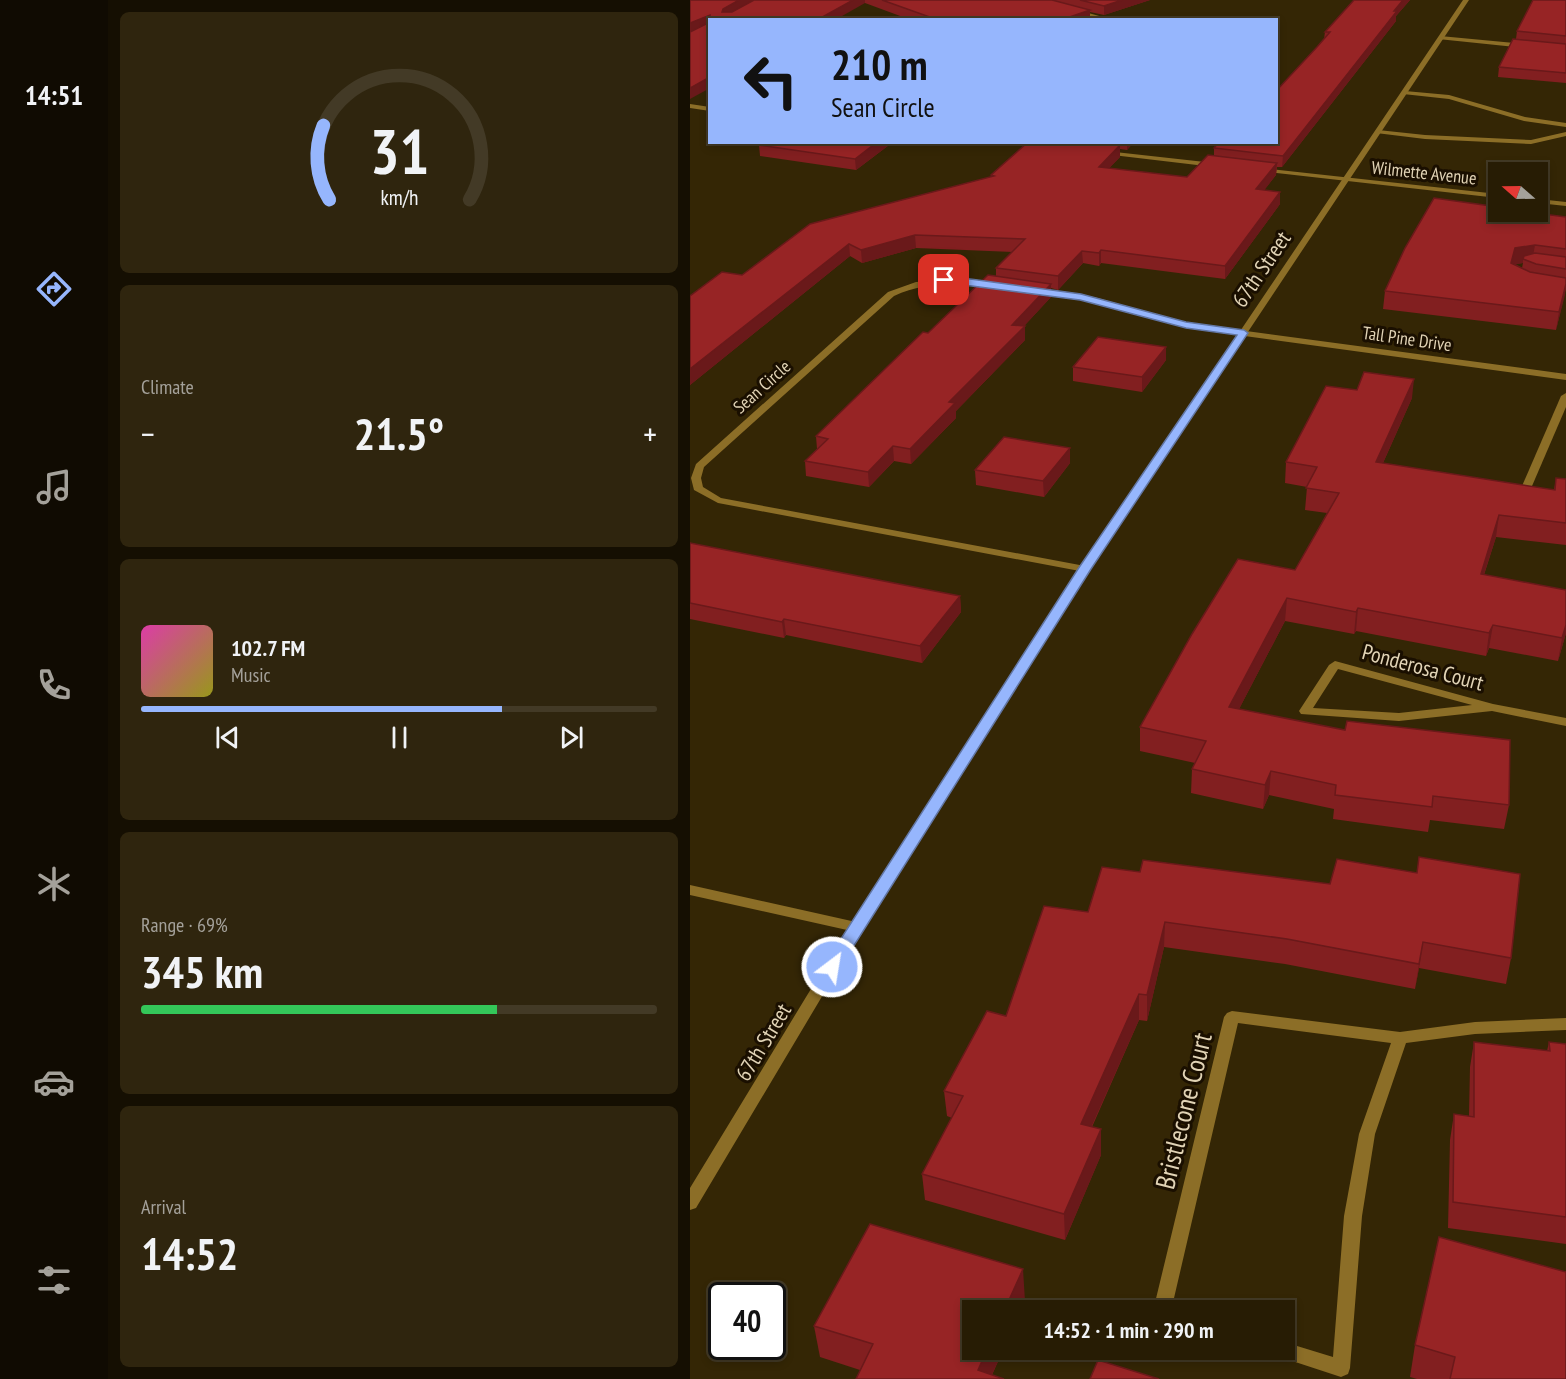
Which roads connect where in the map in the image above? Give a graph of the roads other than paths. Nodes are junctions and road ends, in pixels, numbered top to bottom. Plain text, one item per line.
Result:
1 (1467, 0) edge
2 (1066, 9) edge
3 (1100, 18) edge
4 (1440, 38) junction
5 (1534, 47) edge
6 (1405, 93) junction
7 (690, 106) edge
8 (708, 108) edge
9 (1566, 125) edge
10 (1378, 132) junction
11 (1566, 134) edge
12 (1030, 144) edge
13 (1047, 146) edge
14 (1094, 151) edge
15 (1219, 165) edge
16 (1252, 169) edge
17 (1347, 180) junction
18 (1488, 195) edge
19 (1548, 202) edge
20 (1566, 204) edge
21 (1010, 287) edge
22 (1022, 288) edge
23 (1244, 333) junction
24 (1566, 377) edge
25 (1566, 396) edge
26 (1524, 493) edge
27 (1085, 569) junction
28 (1492, 707) junction
29 (1566, 722) edge
30 (690, 890) edge
31 (856, 927) junction
32 (1566, 1024) edge
33 (1400, 1038) junction
34 (690, 1203) edge
35 (1165, 1300) edge
36 (1295, 1353) edge

1 - 4 street, 67th Street
2 - 3 street
4 - 5 street
4 - 6 street, 67th Street
6 - 9 street
6 - 10 street, 67th Street
7 - 8 street
10 - 11 street
10 - 17 street, 67th Street
12 - 13 street
14 - 15 street
16 - 17 street, Wilmette Avenue
17 - 18 street, Wilmette Avenue
17 - 23 street, 67th Street
19 - 20 street
21 - 27 street, Sean Circle
22 - 23 street
23 - 24 street, Tall Pine Drive
23 - 27 street, 67th Street
25 - 26 street
27 - 31 street, 67th Street
28 - 28 street, Ponderosa Court
28 - 29 street, Ponderosa Court
30 - 31 street
31 - 34 street, 67th Street
32 - 33 street, Bristlecone Court
33 - 35 street, Bristlecone Court
33 - 36 street

